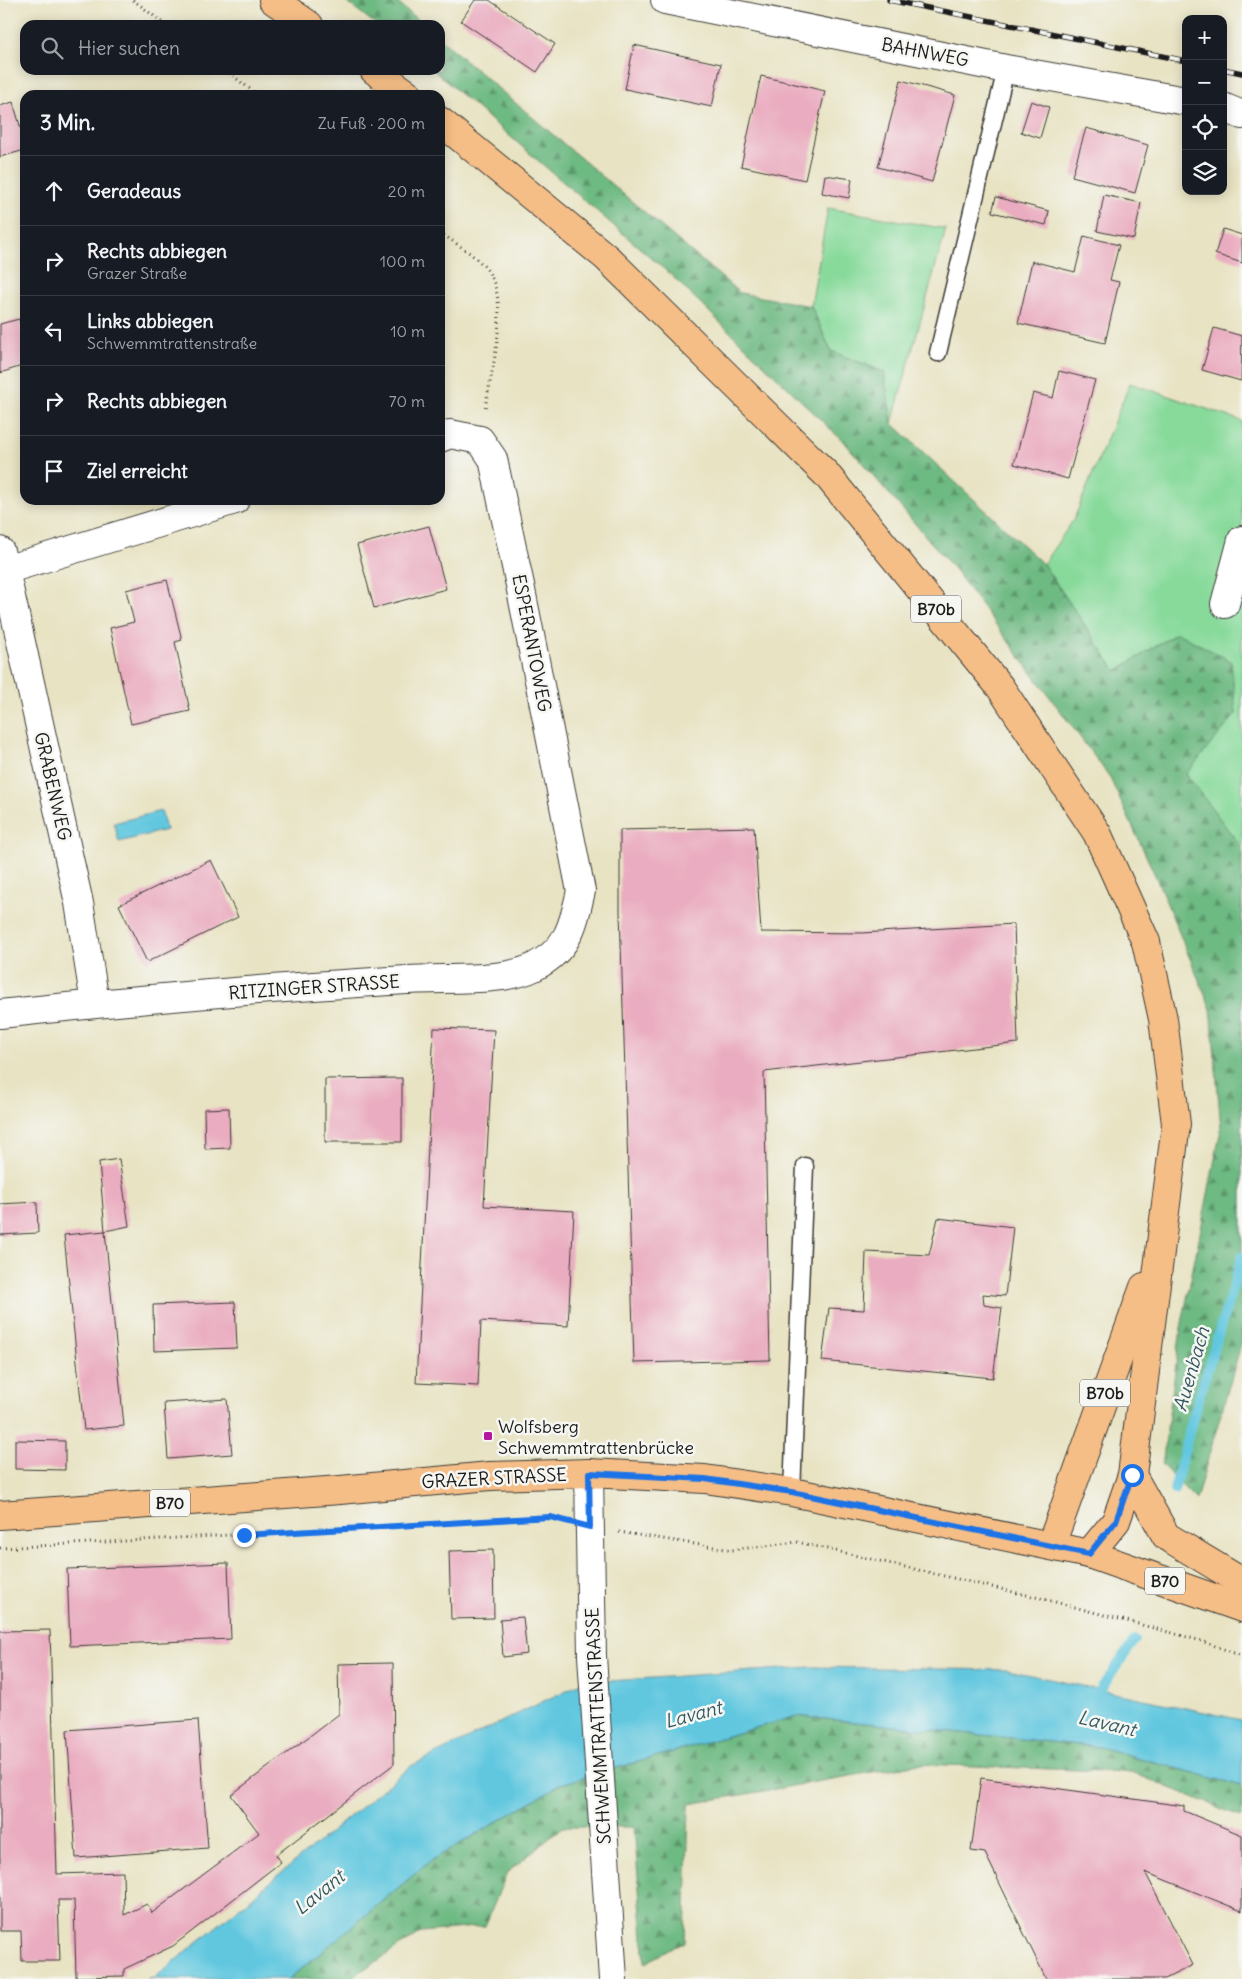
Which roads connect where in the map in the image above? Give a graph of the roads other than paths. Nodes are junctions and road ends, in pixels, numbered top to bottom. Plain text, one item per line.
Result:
1 (273, 0) edge
2 (665, 0) edge
3 (302, 20) edge
4 (1006, 69) junction
5 (381, 75) edge
6 (402, 90) edge
7 (1182, 100) edge
8 (1227, 109) edge
9 (1242, 115) edge
10 (445, 125) edge
11 (938, 354) dead end
12 (445, 436) edge
13 (216, 505) edge
14 (1242, 540) edge
15 (2, 560) edge
16 (1225, 604) dead end
17 (581, 890) joint
18 (95, 1004) junction
19 (0, 1014) edge
20 (805, 1166) dead end
21 (1160, 1240) junction
22 (589, 1473) junction
23 (1132, 1475) junction
24 (792, 1492) junction
25 (0, 1515) edge
26 (1050, 1546) junction
27 (1089, 1554) junction
28 (1242, 1582) edge
29 (1242, 1608) edge
30 (613, 1979) edge

1 - 3 main road
2 - 4 street, BAHNWEG
4 - 7 street, BAHNWEG
4 - 11 lane
5 - 6 main road
8 - 9 street
10 - 21 main road, B70b
12 - 17 street, ESPERANTOWEG
13 - 15 street
14 - 16 street
15 - 18 street, GRABENWEG
17 - 18 street, RITZINGER STRASSE
18 - 19 street, RITZINGER STRASSE
20 - 24 lane
21 - 23 main road, B70b
21 - 26 main road, B70b
22 - 24 main road, GRAZER STRASSE / B70
22 - 25 main road, GRAZER STRASSE / B70
22 - 30 street, SCHWEMMTRATTENSTRASSE
23 - 27 main road, B70b
23 - 28 main road
24 - 26 main road, GRAZER STRASSE / B70
26 - 27 main road, GRAZER STRASSE / B70
27 - 29 main road, GRAZER STRASSE / B70

